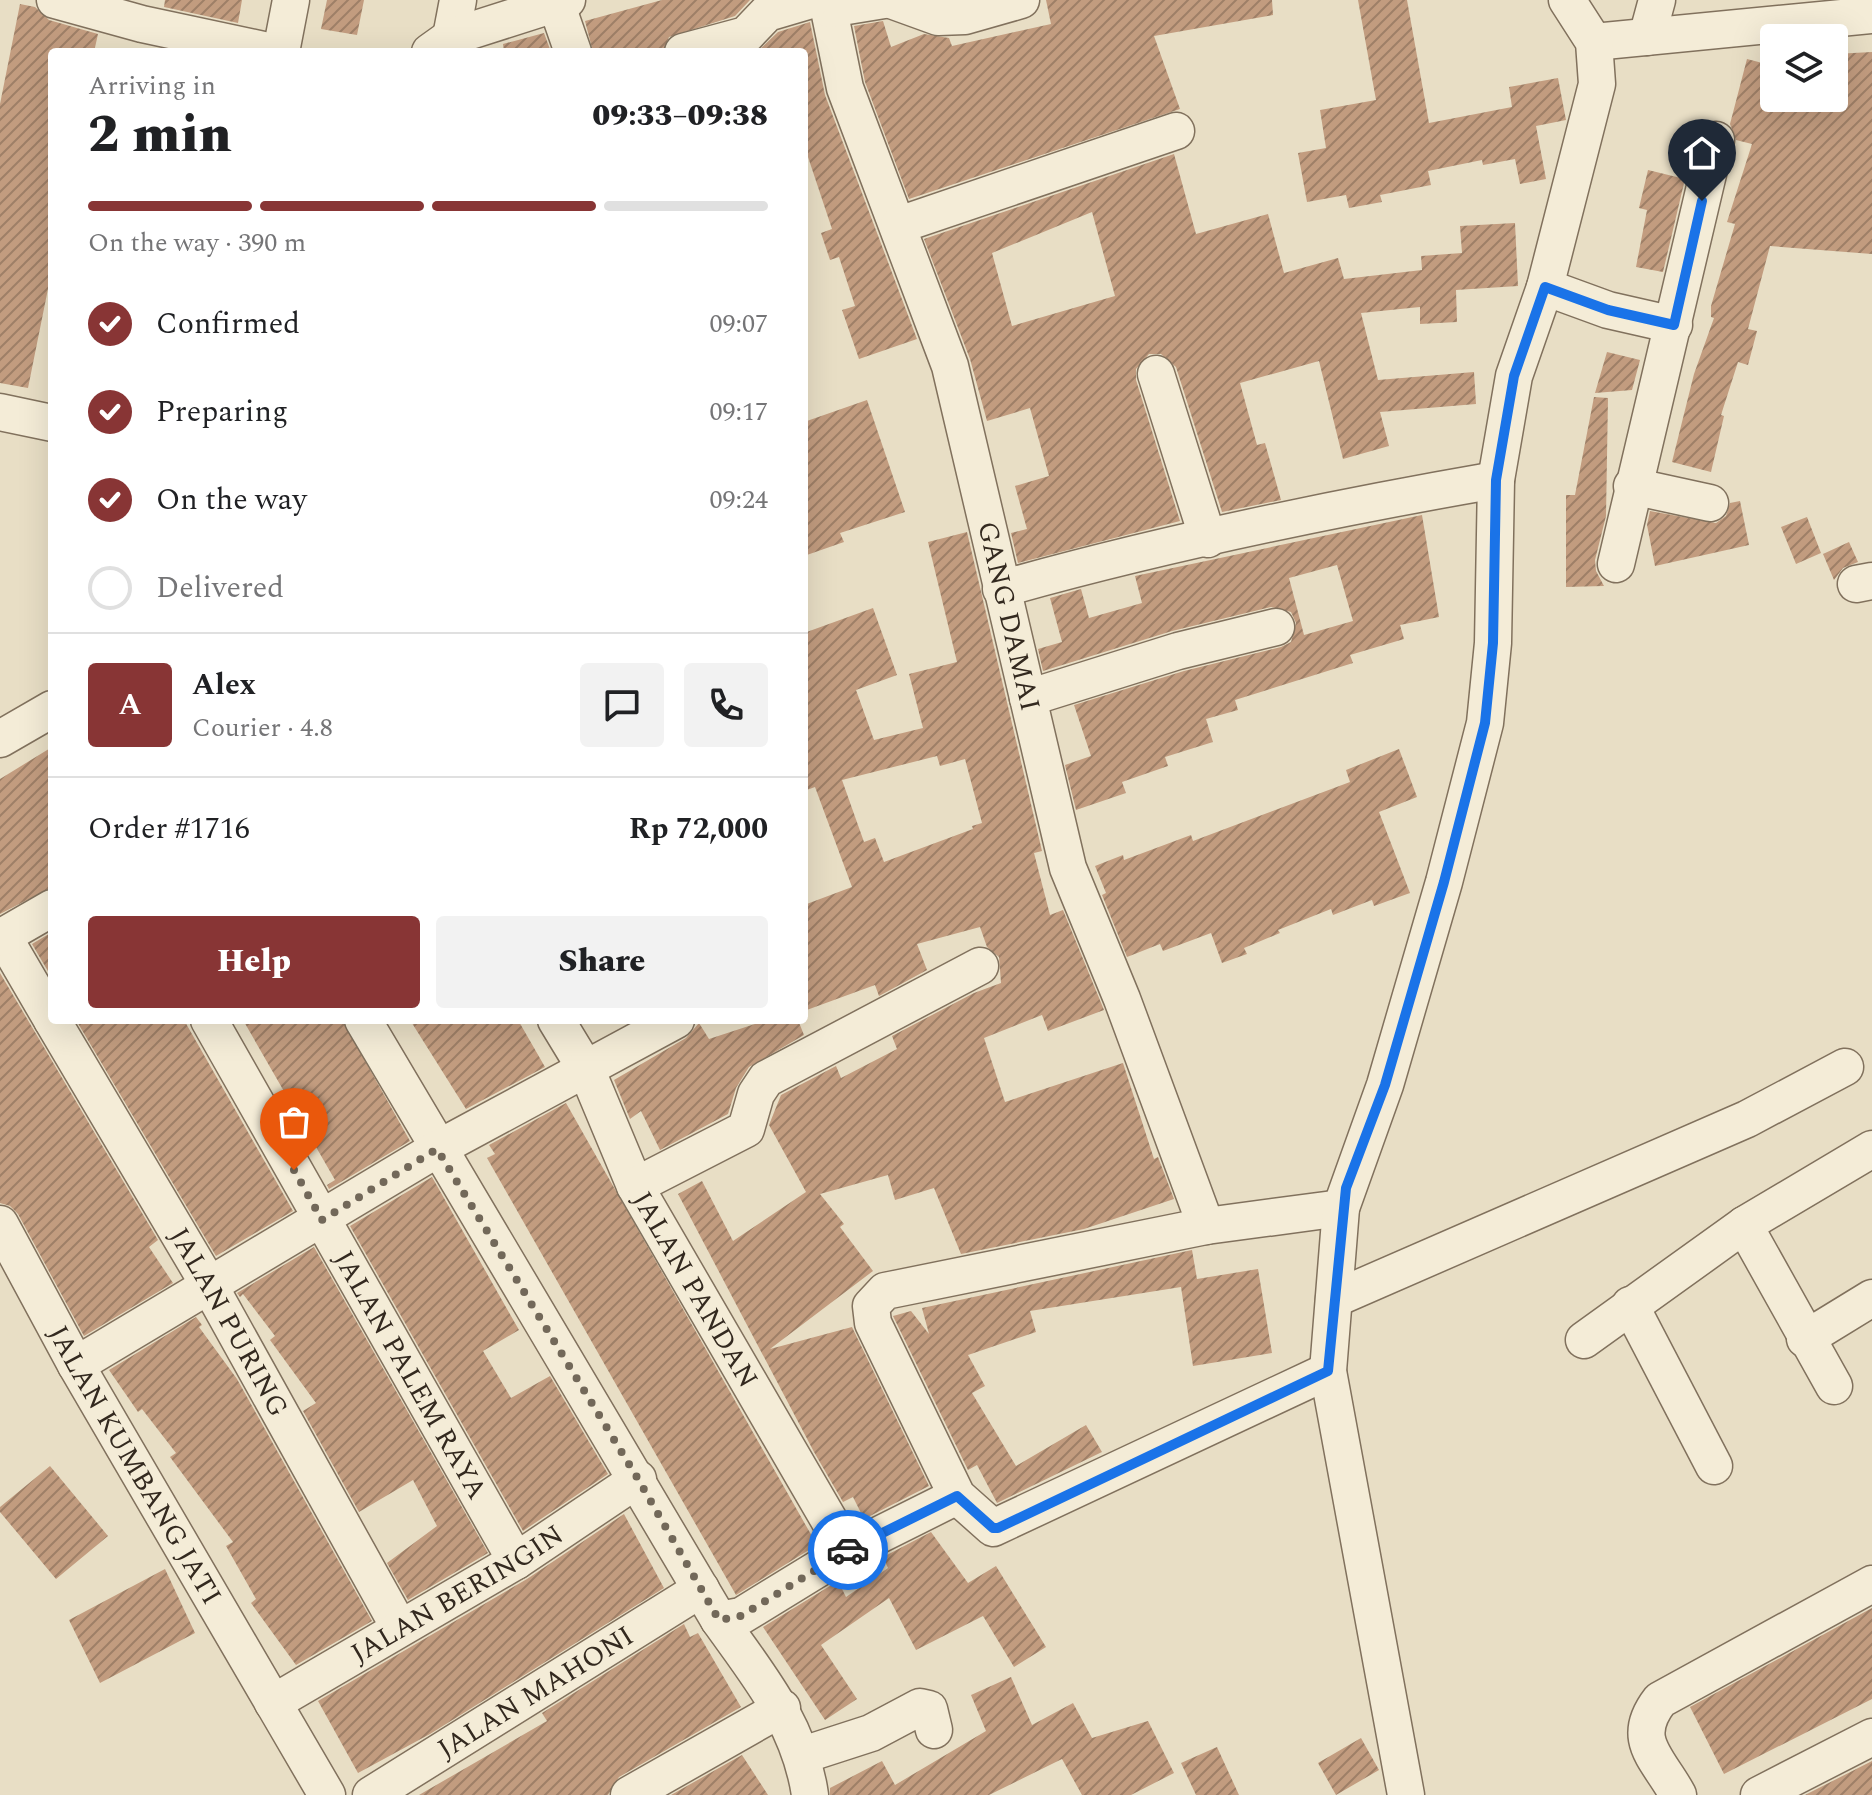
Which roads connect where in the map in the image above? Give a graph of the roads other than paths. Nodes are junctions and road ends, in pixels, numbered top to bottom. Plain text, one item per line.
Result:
1 (55, 0) edge
2 (291, 0) edge
3 (884, 0) edge
4 (891, 0) edge
5 (1021, 0) edge
6 (1567, 0) edge
7 (1657, 0) edge
8 (562, 2) edge
9 (822, 3) edge
10 (1872, 15) edge
11 (142, 25) edge
12 (456, 34) edge
13 (1647, 37) junction
14 (1594, 42) junction
15 (254, 48) edge
16 (282, 48) edge
17 (572, 48) edge
18 (698, 48) edge
19 (1176, 131) dead end
20 (1716, 140) dead end
21 (899, 225) junction
22 (1545, 287) junction
23 (1674, 325) junction
24 (1156, 374) dead end
25 (0, 412) edge
26 (48, 422) edge
27 (1496, 480) junction
28 (1632, 486) junction
29 (1710, 503) dead end
30 (1208, 539) junction
31 (1616, 564) dead end
32 (1001, 589) junction
33 (1276, 627) dead end
34 (1028, 698) junction
35 (48, 711) edge
36 (0, 739) edge
37 (48, 910) edge
38 (1, 937) edge
39 (980, 966) dead end
40 (48, 1013) edge
41 (54, 1024) edge
42 (211, 1024) edge
43 (365, 1024) edge
44 (558, 1024) edge
45 (669, 1024) edge
46 (1845, 1067) dead end
47 (587, 1071) junction
48 (437, 1149) junction
49 (1872, 1149) edge
50 (635, 1186) junction
51 (1341, 1208) junction
52 (322, 1220) junction
53 (0, 1224) edge
54 (1744, 1225) junction
55 (1206, 1226) junction
56 (209, 1285) junction
57 (1872, 1298) edge
58 (1334, 1299) junction
59 (1630, 1305) junction
60 (1805, 1339) junction
61 (1584, 1340) dead end
62 (76, 1365) junction
63 (1328, 1371) junction
64 (1834, 1386) dead end
65 (1714, 1466) dead end
66 (638, 1479) junction
67 (957, 1496) junction
68 (847, 1551) junction
69 (516, 1561) junction
70 (1872, 1584) edge
71 (701, 1589) junction
72 (719, 1620) junction
73 (399, 1627) junction
74 (273, 1703) junction
75 (782, 1708) junction
76 (934, 1730) dead end
77 (1872, 1737) edge
78 (803, 1755) junction
79 (327, 1795) edge
80 (371, 1795) edge
81 (629, 1795) edge
82 (810, 1795) edge
83 (1406, 1795) edge
84 (1678, 1795) edge
85 (1759, 1795) edge

1 - 11 street
2 - 16 street
3 - 9 street
4 - 5 street
6 - 14 street
7 - 13 street
8 - 12 street
8 - 17 street
9 - 18 street
9 - 21 street, GANG DAMAI
10 - 13 street
11 - 15 street
13 - 14 street
14 - 22 street
19 - 21 street
20 - 23 street
21 - 32 street, GANG DAMAI
22 - 23 street
22 - 27 street
23 - 28 street
24 - 30 street
25 - 26 street
27 - 30 street
27 - 51 street
28 - 29 street
28 - 31 street
30 - 32 street
32 - 34 street, GANG DAMAI
33 - 34 street
34 - 55 street, GANG DAMAI
35 - 36 street
37 - 38 street
38 - 40 street, JALAN PURING
39 - 50 street
41 - 56 street, JALAN PURING
42 - 52 street, JALAN PALEM RAYA
43 - 48 street
44 - 47 street, JALAN PANDAN
45 - 47 street
46 - 58 street
47 - 48 street
47 - 50 street, JALAN PANDAN
48 - 52 street
48 - 66 street
49 - 54 street
50 - 68 street, JALAN PANDAN
51 - 55 street
51 - 58 street
52 - 56 street
52 - 69 street, JALAN PALEM RAYA
53 - 62 street, JALAN KUMBANG JATI
54 - 59 street
54 - 60 street
55 - 67 street
56 - 62 street
56 - 73 street, JALAN PURING
57 - 60 street
58 - 63 street
59 - 61 street
59 - 65 street
60 - 64 street
62 - 74 street, JALAN KUMBANG JATI
63 - 67 street
63 - 83 street
66 - 69 street, JALAN BERINGIN
66 - 71 street
67 - 68 street
68 - 72 street
69 - 73 street, JALAN BERINGIN
70 - 84 street
71 - 72 street
71 - 80 street, JALAN MAHONI
72 - 75 street
73 - 74 street, JALAN BERINGIN
74 - 79 street, JALAN KUMBANG JATI
75 - 78 street
75 - 81 street
76 - 78 street
77 - 85 street
78 - 82 street

